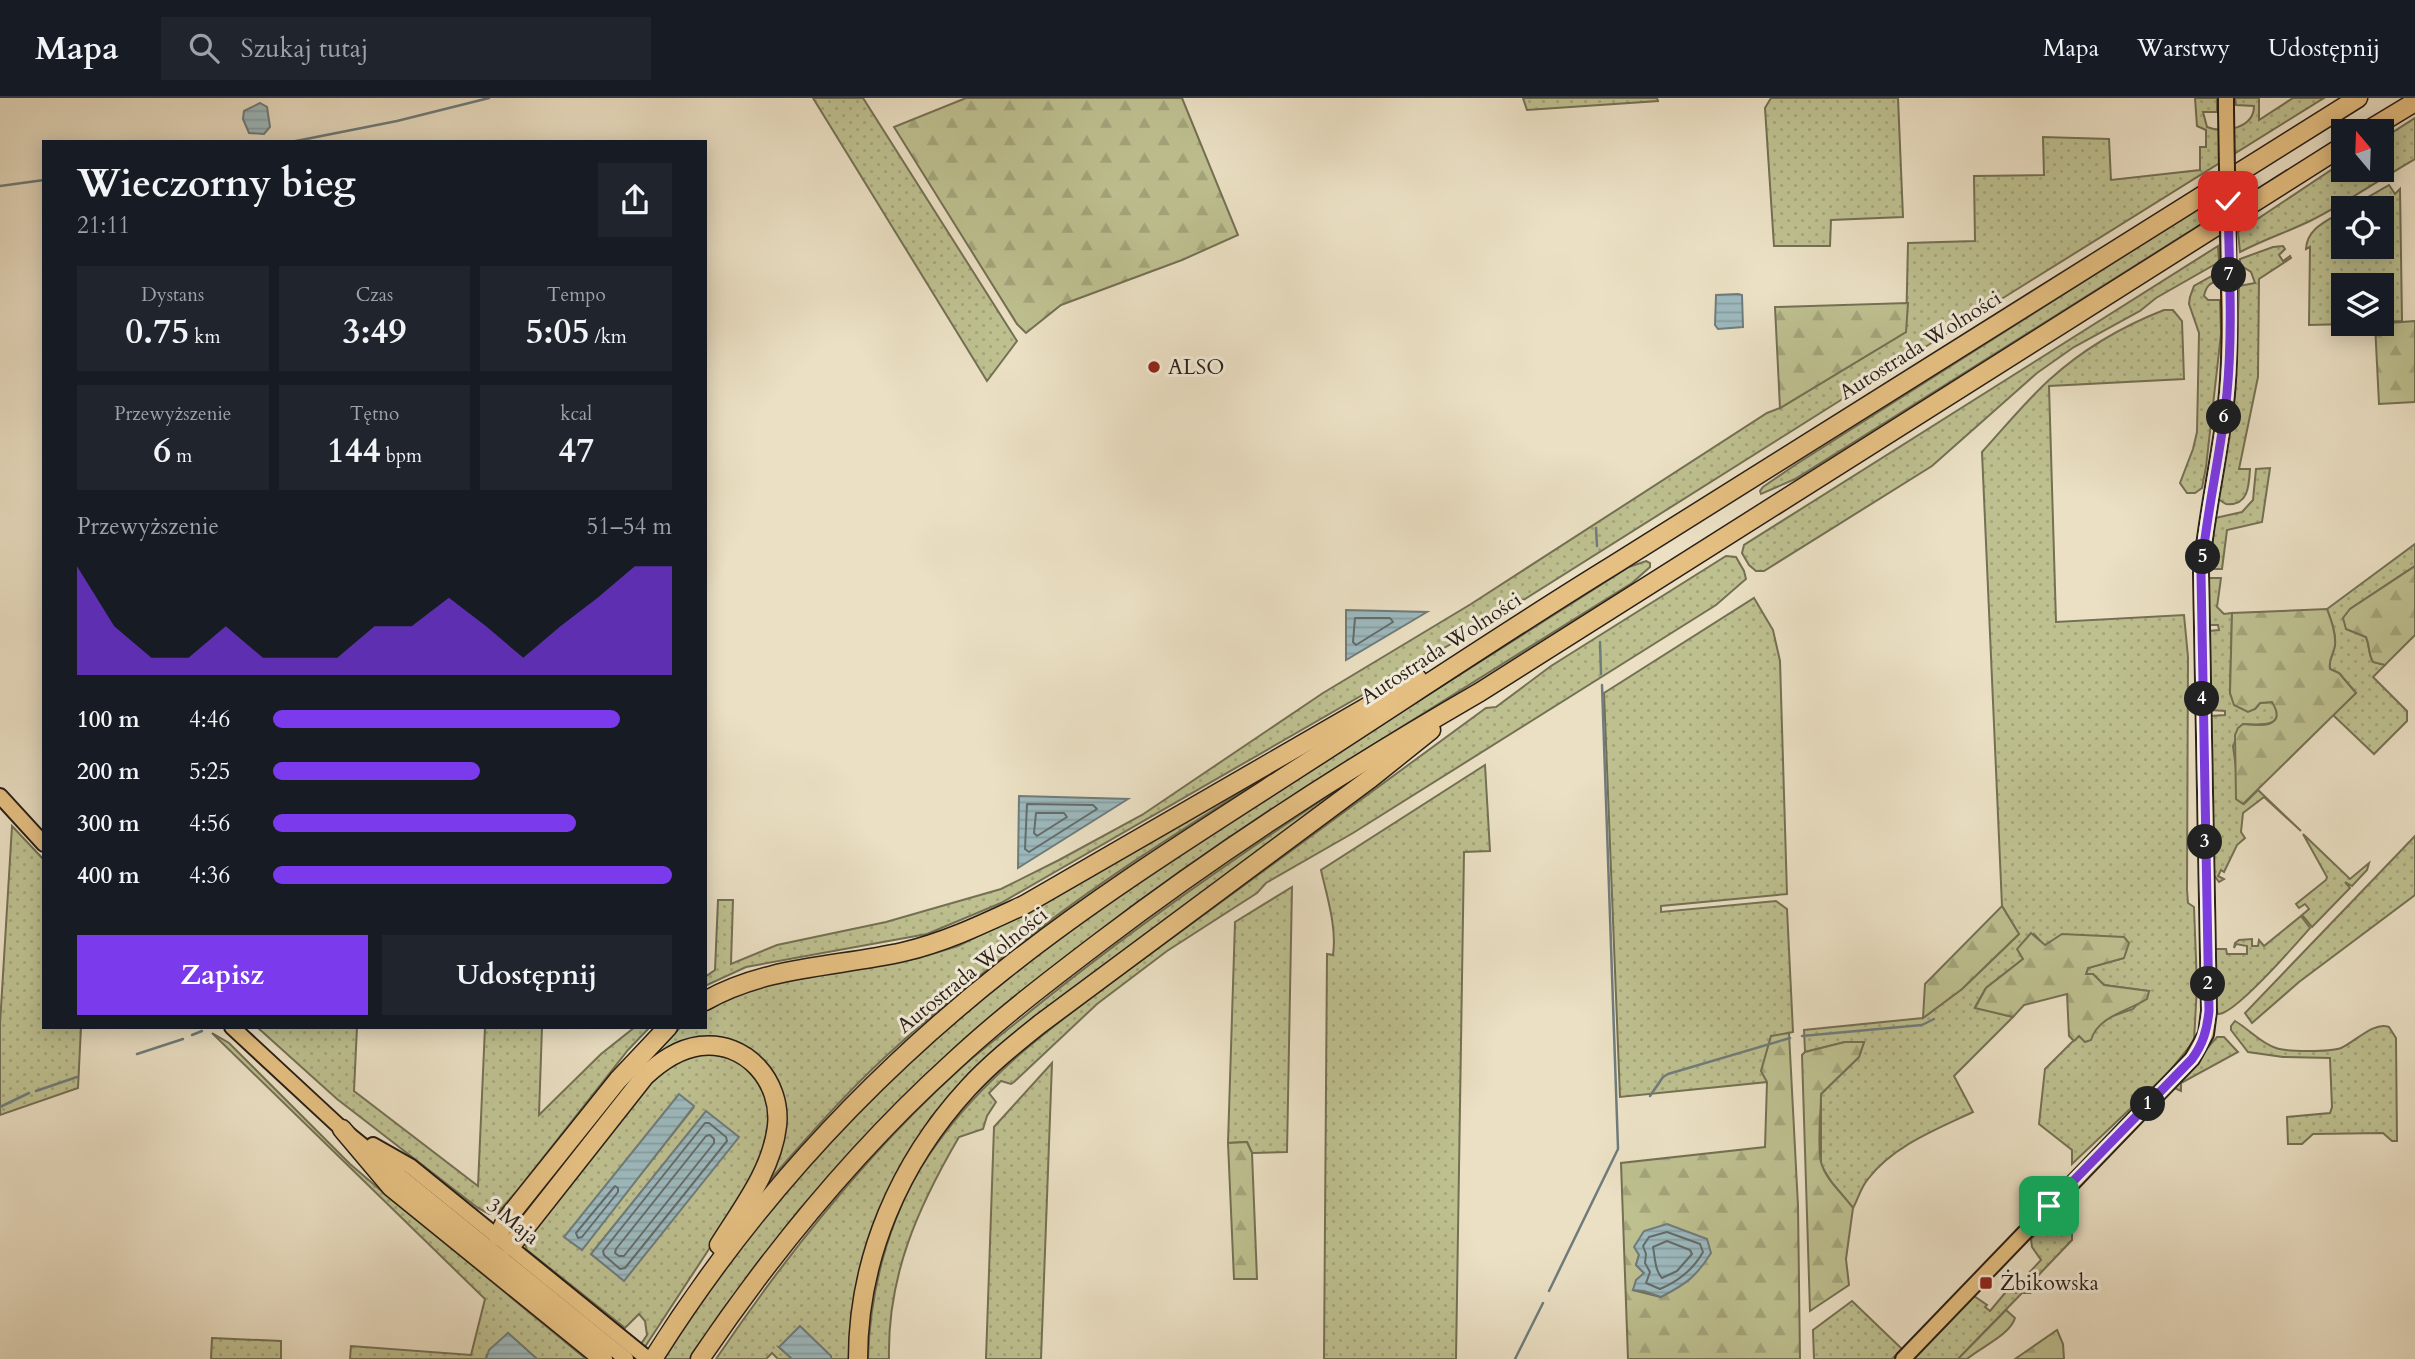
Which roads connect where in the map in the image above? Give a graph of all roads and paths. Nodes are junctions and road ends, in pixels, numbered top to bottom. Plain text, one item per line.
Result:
1 (2358, 98) edge
2 (2415, 102) edge
3 (2226, 104) edge
4 (2387, 119) edge
5 (2331, 154) edge
6 (1519, 624) junction
7 (1480, 692) junction
8 (0, 796) edge
9 (42, 842) edge
10 (707, 1000) edge
11 (234, 1029) edge
12 (666, 1029) edge
13 (342, 1129) junction
14 (501, 1245) junction
15 (679, 1318) junction
16 (631, 1354) edge
17 (603, 1359) edge
18 (650, 1359) edge
19 (700, 1359) edge
20 (858, 1359) edge
21 (1903, 1359) edge

1 - 6 highway, Autostrada Wolności
2 - 4 highway
3 - 21 main road, bridge
5 - 7 highway
6 - 10 highway
6 - 15 highway, Autostrada Wolności
7 - 19 highway
7 - 20 highway
8 - 9 main road
11 - 13 main road, 3 Maja
12 - 14 highway
13 - 14 main road, 3 Maja
13 - 17 highway
14 - 15 highway
14 - 16 main road, 3 Maja
15 - 18 highway, Autostrada Wolności
16 - 18 main road, 3 Maja

